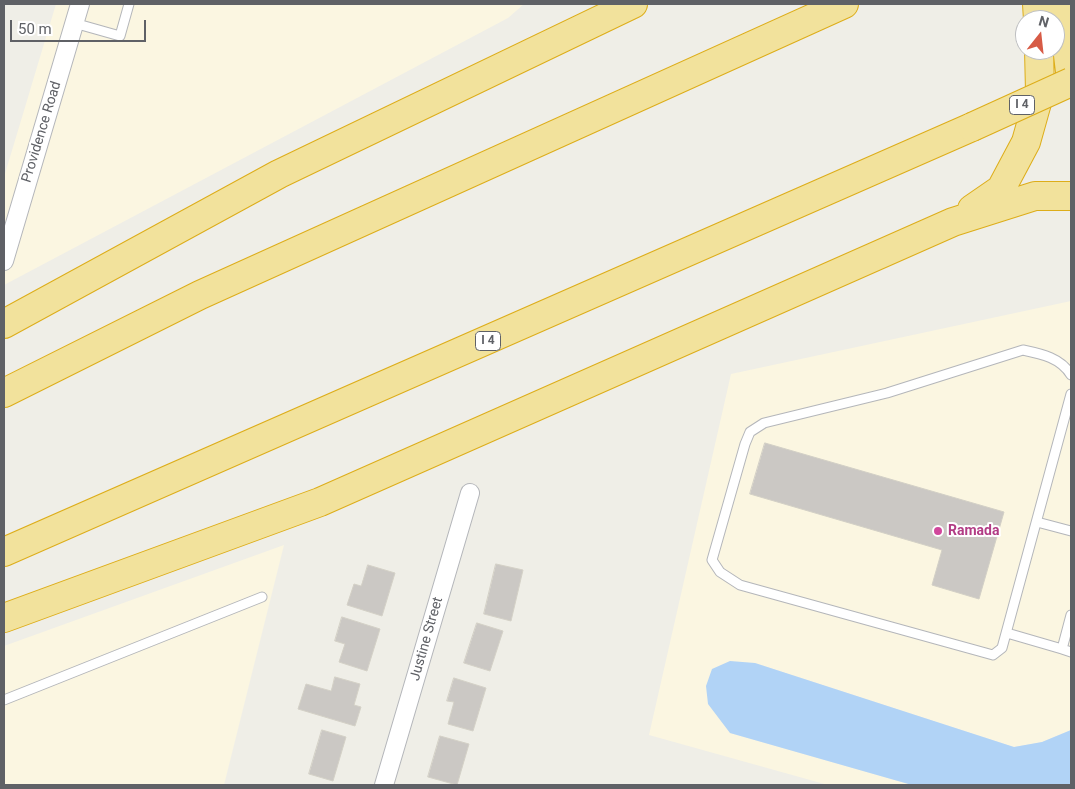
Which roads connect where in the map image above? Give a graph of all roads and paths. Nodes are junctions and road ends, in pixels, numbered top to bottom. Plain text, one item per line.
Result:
1 (80, 4) edge
2 (129, 4) edge
3 (633, 4) edge
4 (844, 4) edge
5 (74, 23) junction
6 (1065, 55) edge
7 (1039, 60) edge
8 (1071, 81) edge
9 (1071, 196) edge
10 (953, 222) junction
11 (4, 261) edge
12 (4, 324) edge
13 (1071, 375) edge
14 (4, 393) edge
15 (1071, 394) edge
16 (470, 493) dead end
17 (1038, 522) junction
18 (1071, 530) edge
19 (4, 552) edge
20 (262, 597) dead end
21 (1071, 615) edge
22 (4, 618) edge
23 (1006, 633) junction
24 (1067, 651) edge
25 (4, 700) edge
26 (384, 785) edge

1 - 5 street, Providence Road
2 - 5 lane
3 - 12 highway
4 - 14 highway
5 - 11 street, Providence Road
6 - 8 highway
7 - 10 highway
8 - 19 highway, I 4, bridge
9 - 10 highway
10 - 22 highway
13 - 23 lane
15 - 17 lane
16 - 26 street, Justine Street
17 - 18 lane
17 - 23 lane
20 - 25 lane
21 - 24 lane
23 - 24 lane

